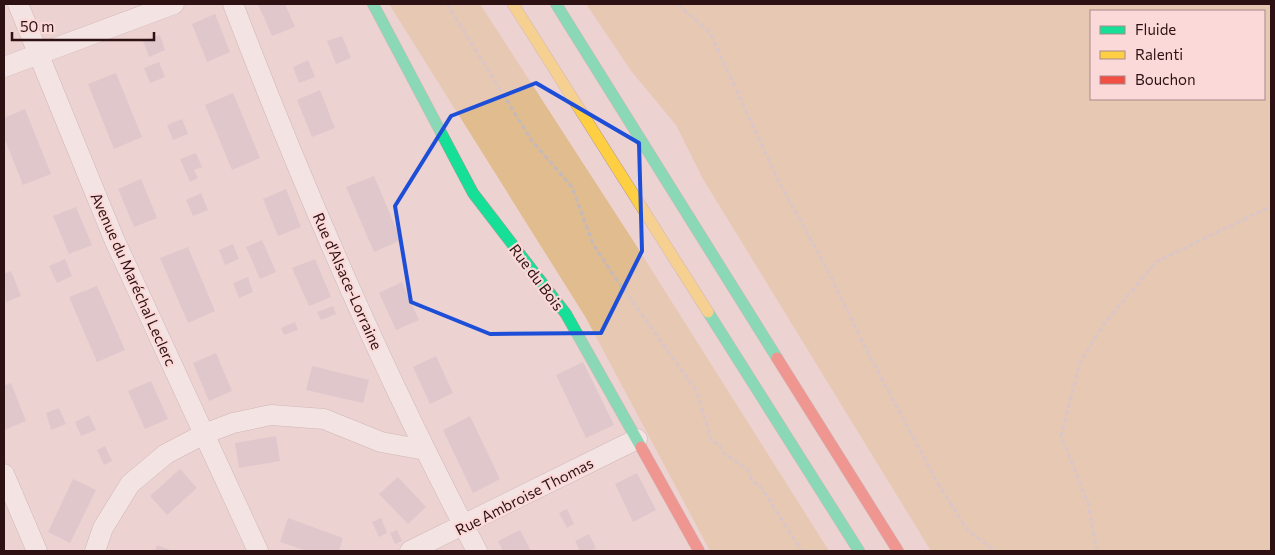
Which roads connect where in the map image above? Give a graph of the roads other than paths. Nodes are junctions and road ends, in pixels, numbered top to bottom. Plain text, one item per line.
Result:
1 (18, 4) edge
2 (174, 4) edge
3 (233, 4) edge
4 (373, 4) edge
5 (513, 4) edge
6 (556, 4) edge
7 (38, 53) junction
8 (4, 67) edge
9 (204, 434) junction
10 (637, 439) junction
11 (425, 450) junction
12 (4, 474) edge
13 (464, 526) junction
14 (37, 551) edge
15 (95, 551) edge
16 (258, 551) edge
17 (410, 551) edge
18 (477, 551) edge
19 (699, 551) edge
20 (859, 551) edge
21 (898, 551) edge

1 - 7 street, Avenue du Maréchal Leclerc
2 - 7 street
3 - 11 street, Rue d'Alsace-Lorraine
4 - 10 main road, Rue du Bois
5 - 20 main road
6 - 21 main road
7 - 8 street
7 - 9 street, Avenue du Maréchal Leclerc
9 - 11 street
9 - 15 street
9 - 16 street, Avenue du Maréchal Leclerc
10 - 13 street, Rue Ambroise Thomas
10 - 19 main road, Rue du Bois
11 - 13 street, Rue d'Alsace-Lorraine
12 - 14 street
13 - 17 street, Rue Ambroise Thomas
13 - 18 street, Rue d'Alsace-Lorraine

